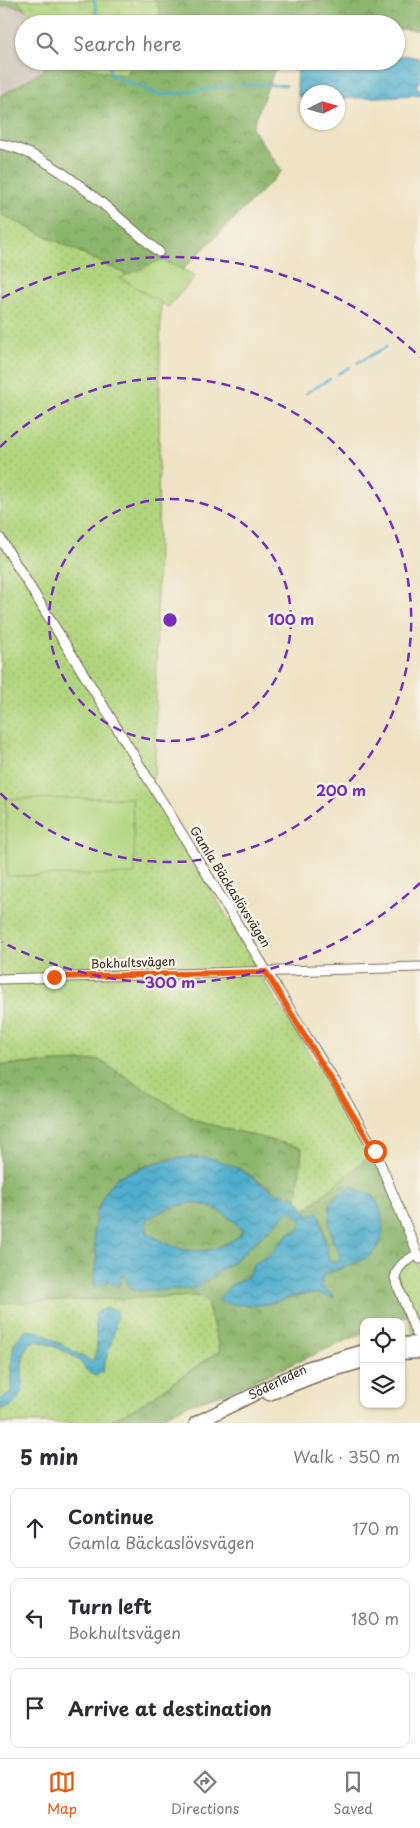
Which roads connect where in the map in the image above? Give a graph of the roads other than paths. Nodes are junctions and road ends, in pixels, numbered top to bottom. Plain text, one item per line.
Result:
1 (0, 144) edge
2 (159, 252) dead end
3 (0, 538) edge
4 (420, 966) edge
5 (266, 972) junction
6 (0, 979) edge
7 (419, 1257) edge
8 (418, 1338) edge
9 (405, 1343) edge
10 (360, 1352) edge
11 (420, 1352) edge
12 (405, 1353) edge
13 (360, 1361) edge
14 (196, 1423) edge
15 (208, 1423) edge

1 - 2 street
3 - 5 street, Gamla Bäckaslövsvägen
4 - 5 street, Bokhultsvägen
5 - 6 street, Bokhultsvägen
5 - 7 street, Gamla Bäckaslövsvägen
7 - 8 street
8 - 9 street
10 - 14 street, Söderleden
11 - 12 street
13 - 15 street, Söderleden

